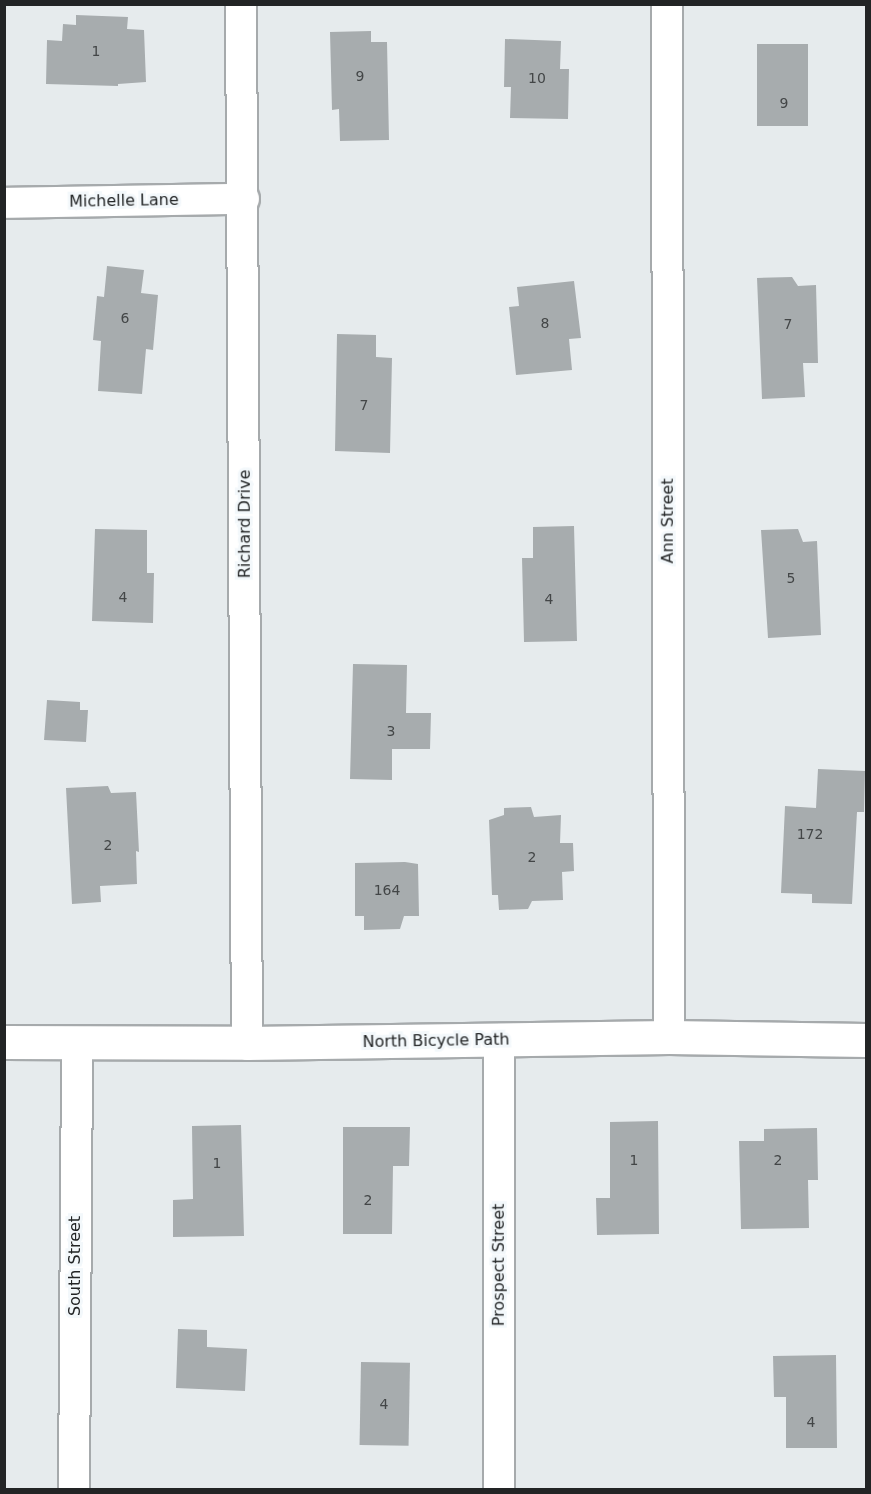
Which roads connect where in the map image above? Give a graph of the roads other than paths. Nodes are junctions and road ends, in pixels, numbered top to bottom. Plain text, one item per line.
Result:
1 (241, 4) edge
2 (667, 4) edge
3 (244, 199) junction
4 (4, 203) edge
5 (669, 1037) junction
6 (499, 1040) junction
7 (867, 1040) edge
8 (4, 1042) edge
9 (77, 1042) junction
10 (247, 1043) junction
11 (74, 1490) edge
12 (499, 1490) edge

1 - 3 street, Richard Drive
2 - 5 street, Ann Street
3 - 4 street, Michelle Lane
3 - 10 street, Richard Drive
5 - 6 street, North Bicycle Path
5 - 7 street, North Bicycle Path
6 - 10 street, North Bicycle Path
6 - 12 street, Prospect Street
8 - 9 street, North Bicycle Path
9 - 10 street, North Bicycle Path
9 - 11 street, South Street

